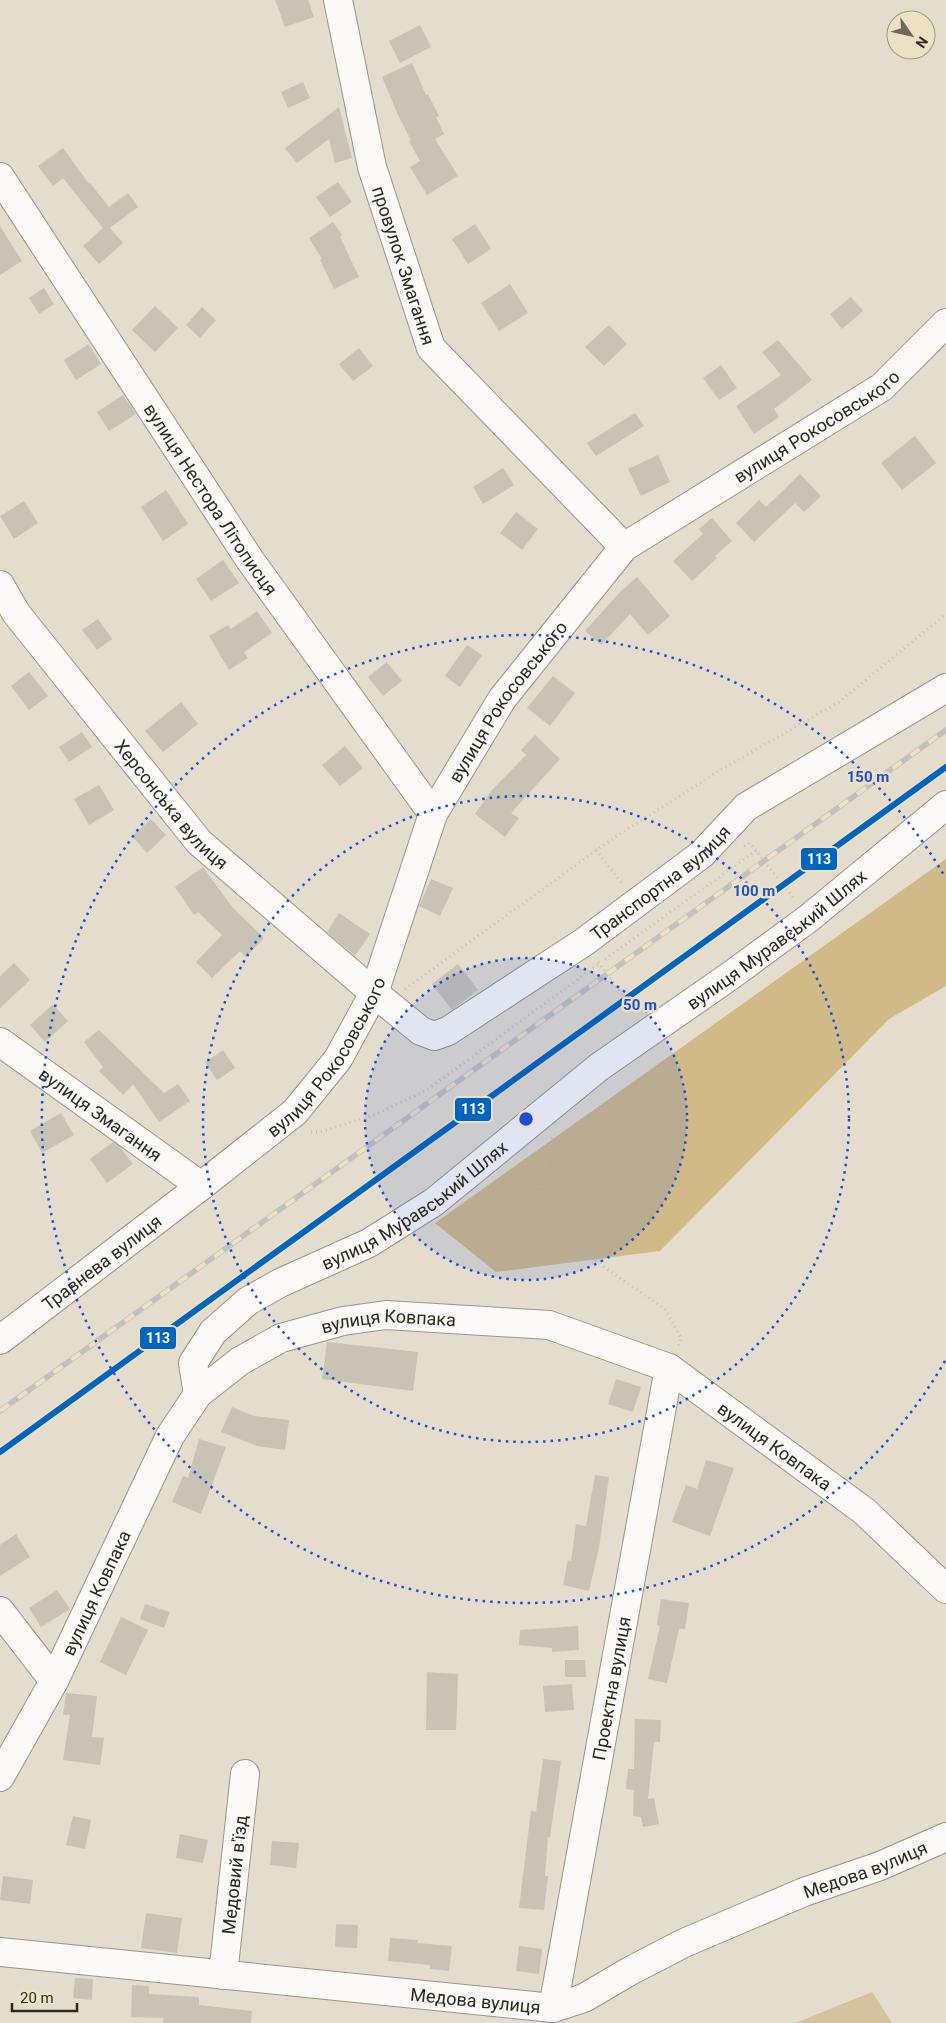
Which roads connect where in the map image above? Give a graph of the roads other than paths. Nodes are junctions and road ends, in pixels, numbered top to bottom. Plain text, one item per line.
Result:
1 (338, 0) edge
2 (0, 177) edge
3 (946, 323) edge
4 (624, 547) junction
5 (0, 585) edge
6 (946, 688) edge
7 (946, 805) edge
8 (433, 814) junction
9 (381, 998) junction
10 (0, 1042) edge
11 (201, 1186) junction
12 (0, 1340) edge
13 (669, 1368) junction
14 (198, 1394) junction
15 (946, 1590) edge
16 (0, 1611) edge
17 (54, 1681) junction
18 (245, 1774) dead end
19 (0, 1777) edge
20 (946, 1837) edge
21 (0, 1952) edge
22 (223, 1975) junction
23 (553, 2008) junction

1 - 4 street, провулок Змагання
2 - 8 street, вулиця Нестора Літописця
3 - 4 street, вулиця Рокосовського
4 - 8 street, вулиця Рокосовського
5 - 9 street, Херсонська вулиця
6 - 9 street, Транспортна вулиця
7 - 14 street, вулиця Муравський Шлях
8 - 9 street, вулиця Рокосовського
9 - 11 street, вулиця Рокосовського
10 - 11 street, вулиця Змагання
11 - 12 street, Травнева вулиця
13 - 14 street, вулиця Ковпака
13 - 15 street, вулиця Ковпака
13 - 23 street, Проектна вулиця
14 - 17 street, вулиця Ковпака
16 - 17 street
17 - 19 street, вулиця Ковпака
18 - 22 street, Медовий в'їзд
20 - 23 street, Медова вулиця
21 - 22 street, Медова вулиця
22 - 23 street, Медова вулиця

